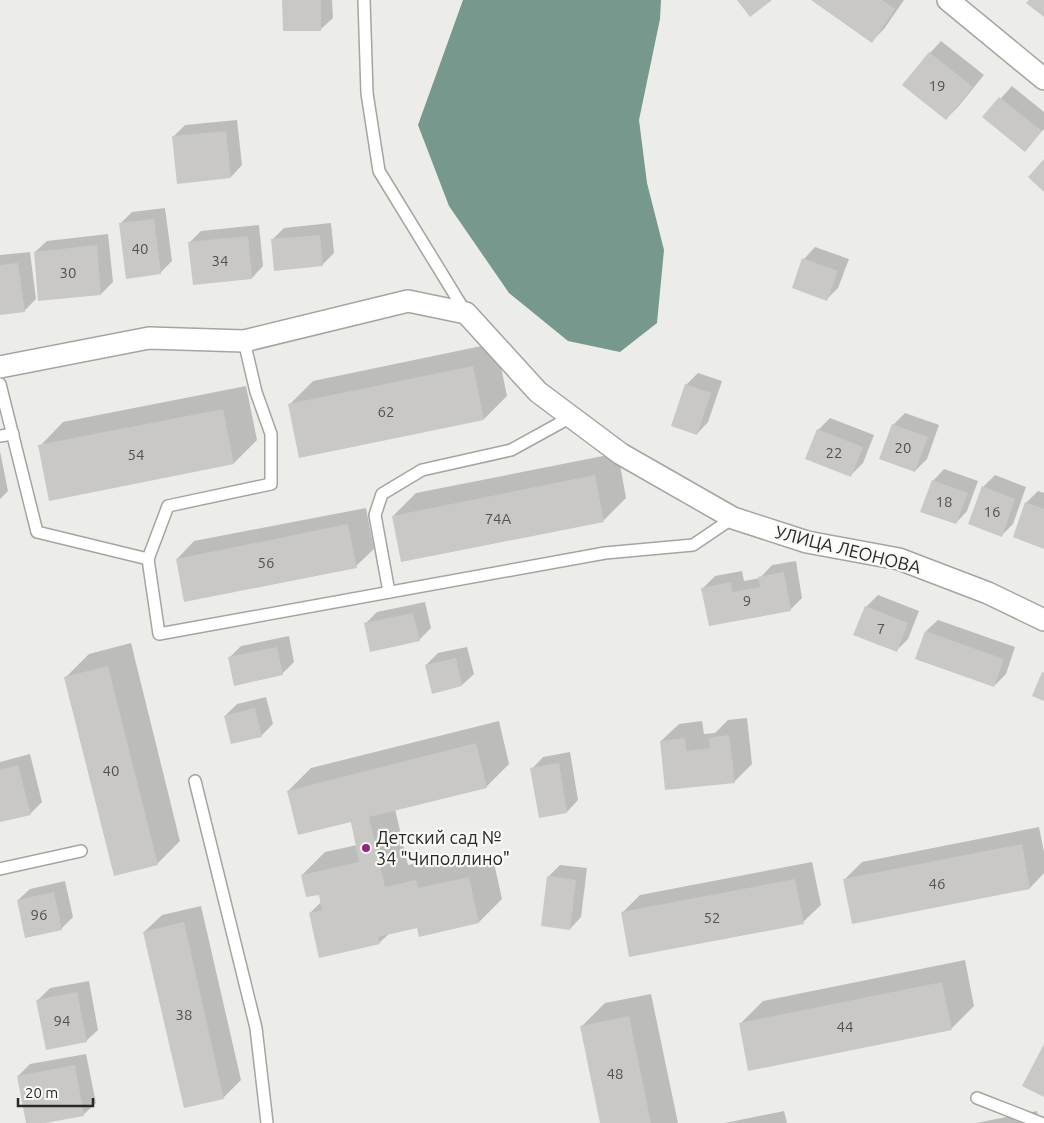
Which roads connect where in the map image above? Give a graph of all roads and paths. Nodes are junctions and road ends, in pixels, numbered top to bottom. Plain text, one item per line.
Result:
1 (364, 0) edge
2 (948, 0) edge
3 (1044, 80) edge
4 (466, 313) junction
5 (244, 341) junction
6 (0, 367) edge
7 (0, 384) edge
8 (571, 417) junction
9 (13, 434) junction
10 (0, 436) edge
11 (733, 518) junction
12 (148, 559) junction
13 (389, 592) junction
14 (1044, 620) edge
15 (195, 781) dead end
16 (81, 851) dead end
17 (0, 868) edge
18 (978, 1098) dead end
19 (268, 1123) edge
20 (1041, 1123) edge

1 - 4 lane
2 - 3 street
4 - 5 street
4 - 8 street, УЛИЦА ЛЕОНОВА
5 - 6 street
5 - 12 lane
7 - 9 lane
8 - 11 street, УЛИЦА ЛЕОНОВА
8 - 13 lane
9 - 10 lane
9 - 12 lane
11 - 13 lane
11 - 14 street, УЛИЦА ЛЕОНОВА
12 - 13 lane
15 - 19 lane
16 - 17 lane
18 - 20 lane

